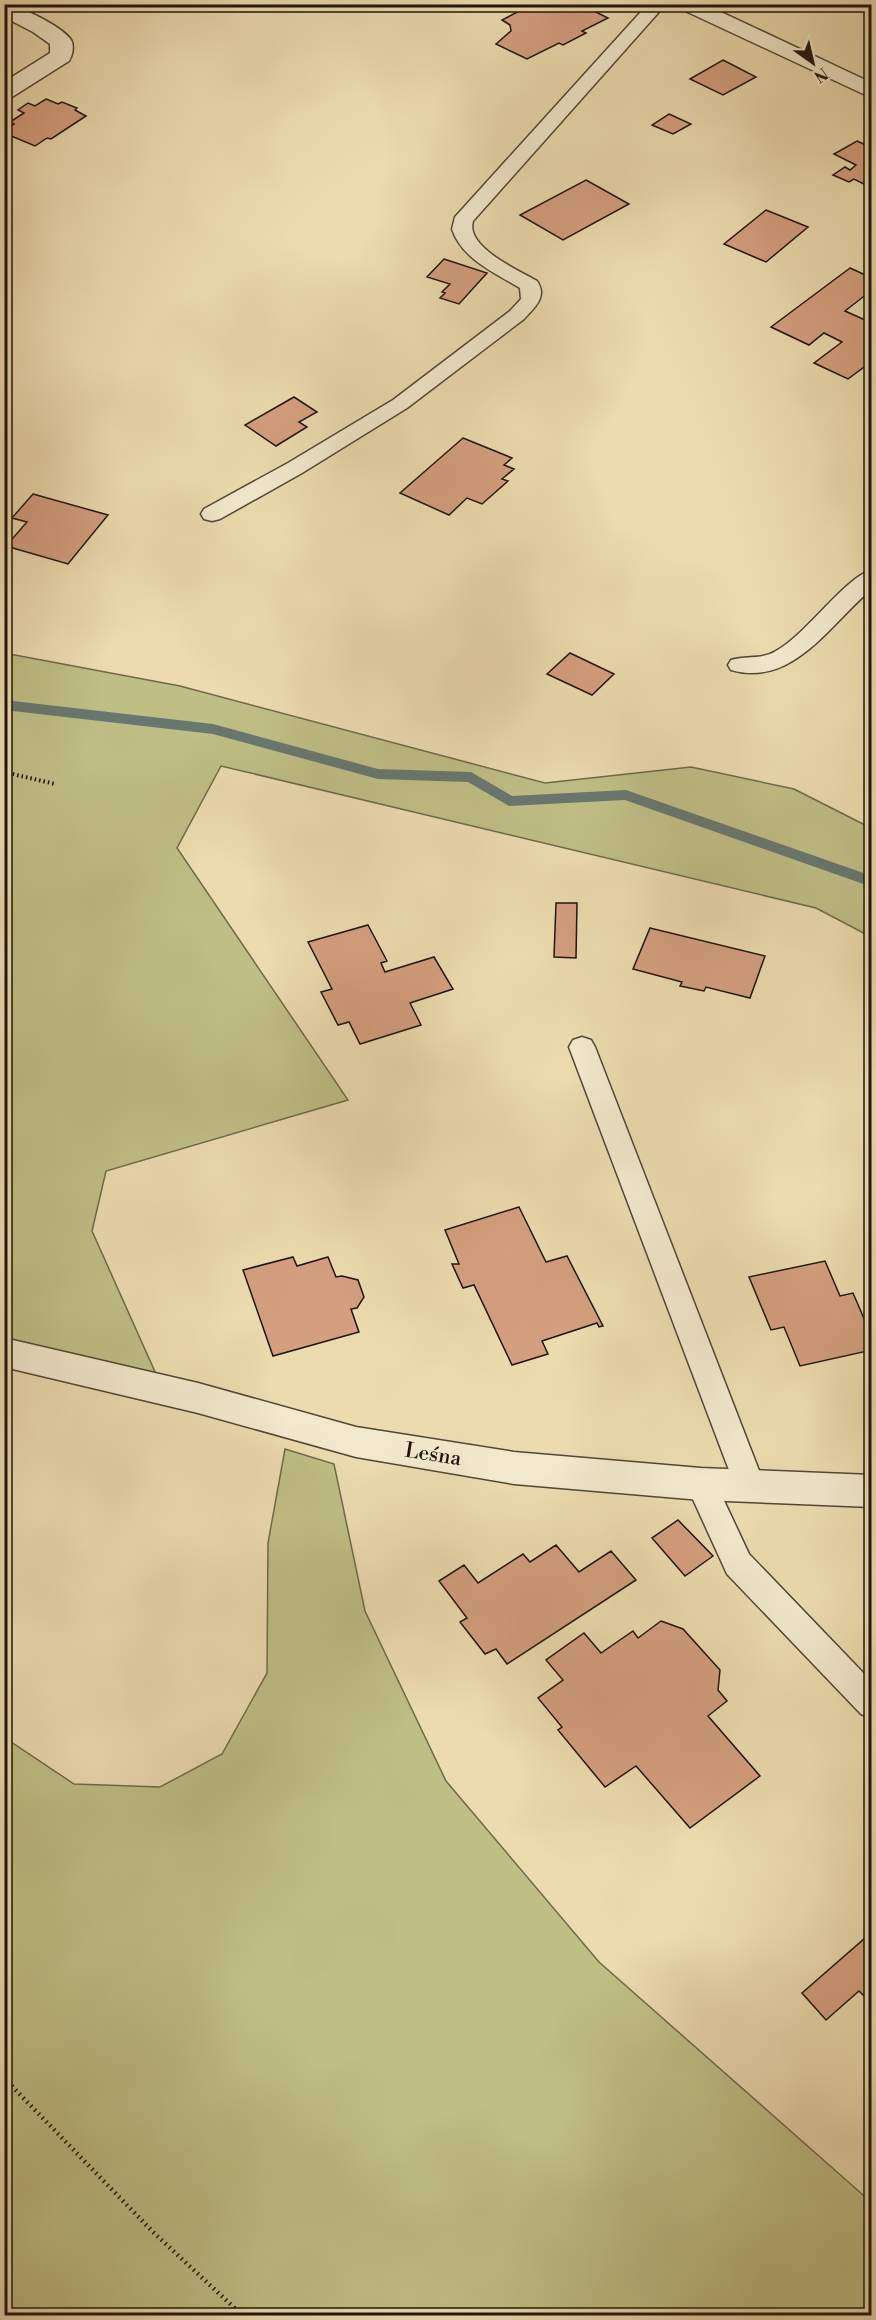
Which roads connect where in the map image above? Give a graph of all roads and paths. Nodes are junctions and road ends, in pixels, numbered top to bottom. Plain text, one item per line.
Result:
1 (658, 4) edge
2 (686, 4) edge
3 (4, 9) edge
4 (4, 92) edge
5 (872, 92) edge
6 (212, 514) dead end
7 (872, 578) edge
8 (739, 665) dead end
9 (4, 772) edge
10 (55, 784) dead end
11 (582, 1047) dead end
12 (4, 1352) edge
13 (701, 1484) junction
14 (750, 1486) junction
15 (872, 1491) edge
16 (872, 1704) edge
17 (4, 2078) edge
18 (243, 2316) edge

1 - 6 lane
2 - 5 street
3 - 4 street
7 - 8 lane
9 - 10 path
11 - 14 lane
12 - 13 street, Leśna
13 - 14 street, Leśna
13 - 16 lane
14 - 15 street, Leśna
17 - 18 path

